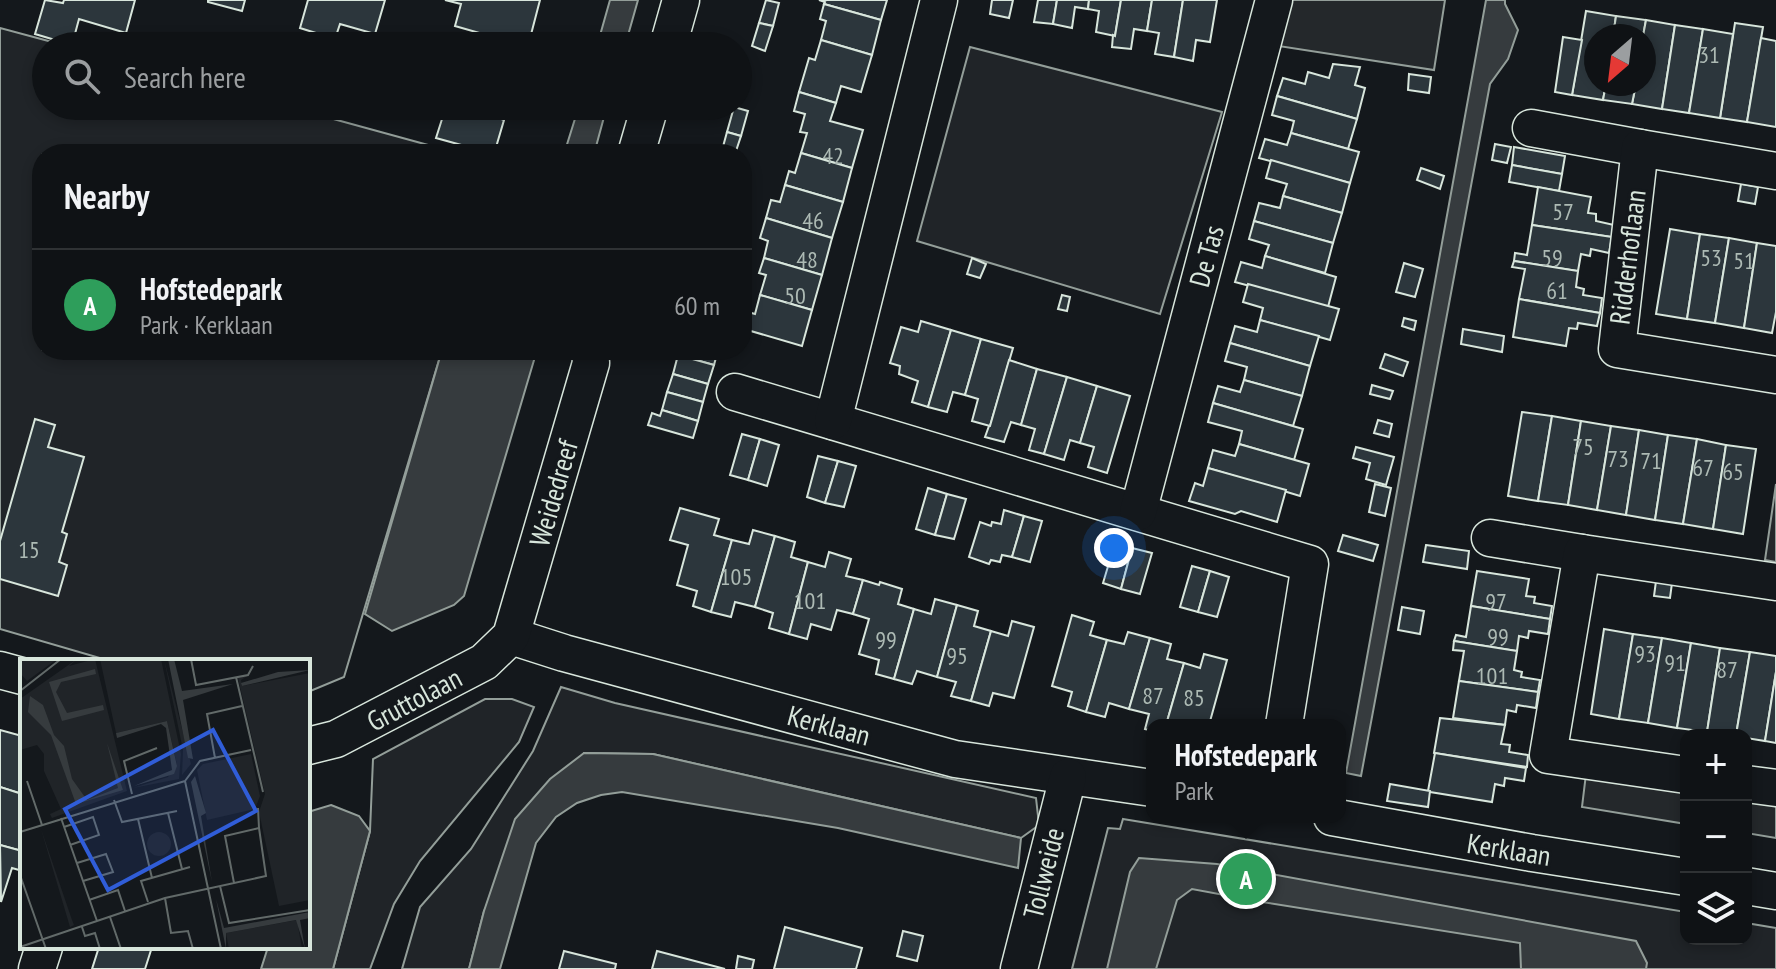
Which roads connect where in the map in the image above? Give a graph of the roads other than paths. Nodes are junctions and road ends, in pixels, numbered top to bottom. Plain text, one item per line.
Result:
1 (681, 0) edge
2 (939, 0) edge
3 (1274, 0) edge
4 (672, 32) edge
5 (646, 120) edge
6 (1531, 128) dead end
7 (639, 144) edge
8 (1640, 148) junction
9 (1776, 171) edge
10 (591, 360) edge
11 (1776, 375) edge
12 (735, 392) dead end
13 (833, 421) junction
14 (1138, 512) junction
15 (1490, 538) dead end
16 (1582, 553) junction
17 (1776, 582) edge
18 (511, 636) junction
19 (0, 670) edge
20 (20, 675) edge
21 (1285, 719) edge
22 (310, 746) edge
23 (1680, 774) edge
24 (1068, 777) junction
25 (1752, 785) edge
26 (1146, 787) edge
27 (1776, 788) edge
28 (1346, 820) edge
29 (1680, 876) edge
30 (1752, 887) edge
31 (1776, 891) edge
32 (43, 949) edge
33 (37, 969) edge
34 (1019, 969) edge

1 - 4 street
2 - 13 street
3 - 14 street, De Tas
5 - 7 street
6 - 8 street, Ridderhoflaan
8 - 9 street, Ridderhoflaan
8 - 11 street, Ridderhoflaan
10 - 18 street, Weidedreef
12 - 13 street
13 - 14 street
14 - 21 street
15 - 16 street
16 - 17 street
16 - 23 street
18 - 22 street, Gruttolaan
18 - 24 street, Kerklaan
19 - 20 street
24 - 26 street, Kerklaan
24 - 34 street, Tollweide
25 - 27 street
28 - 29 street, Kerklaan
30 - 31 street
32 - 33 street

